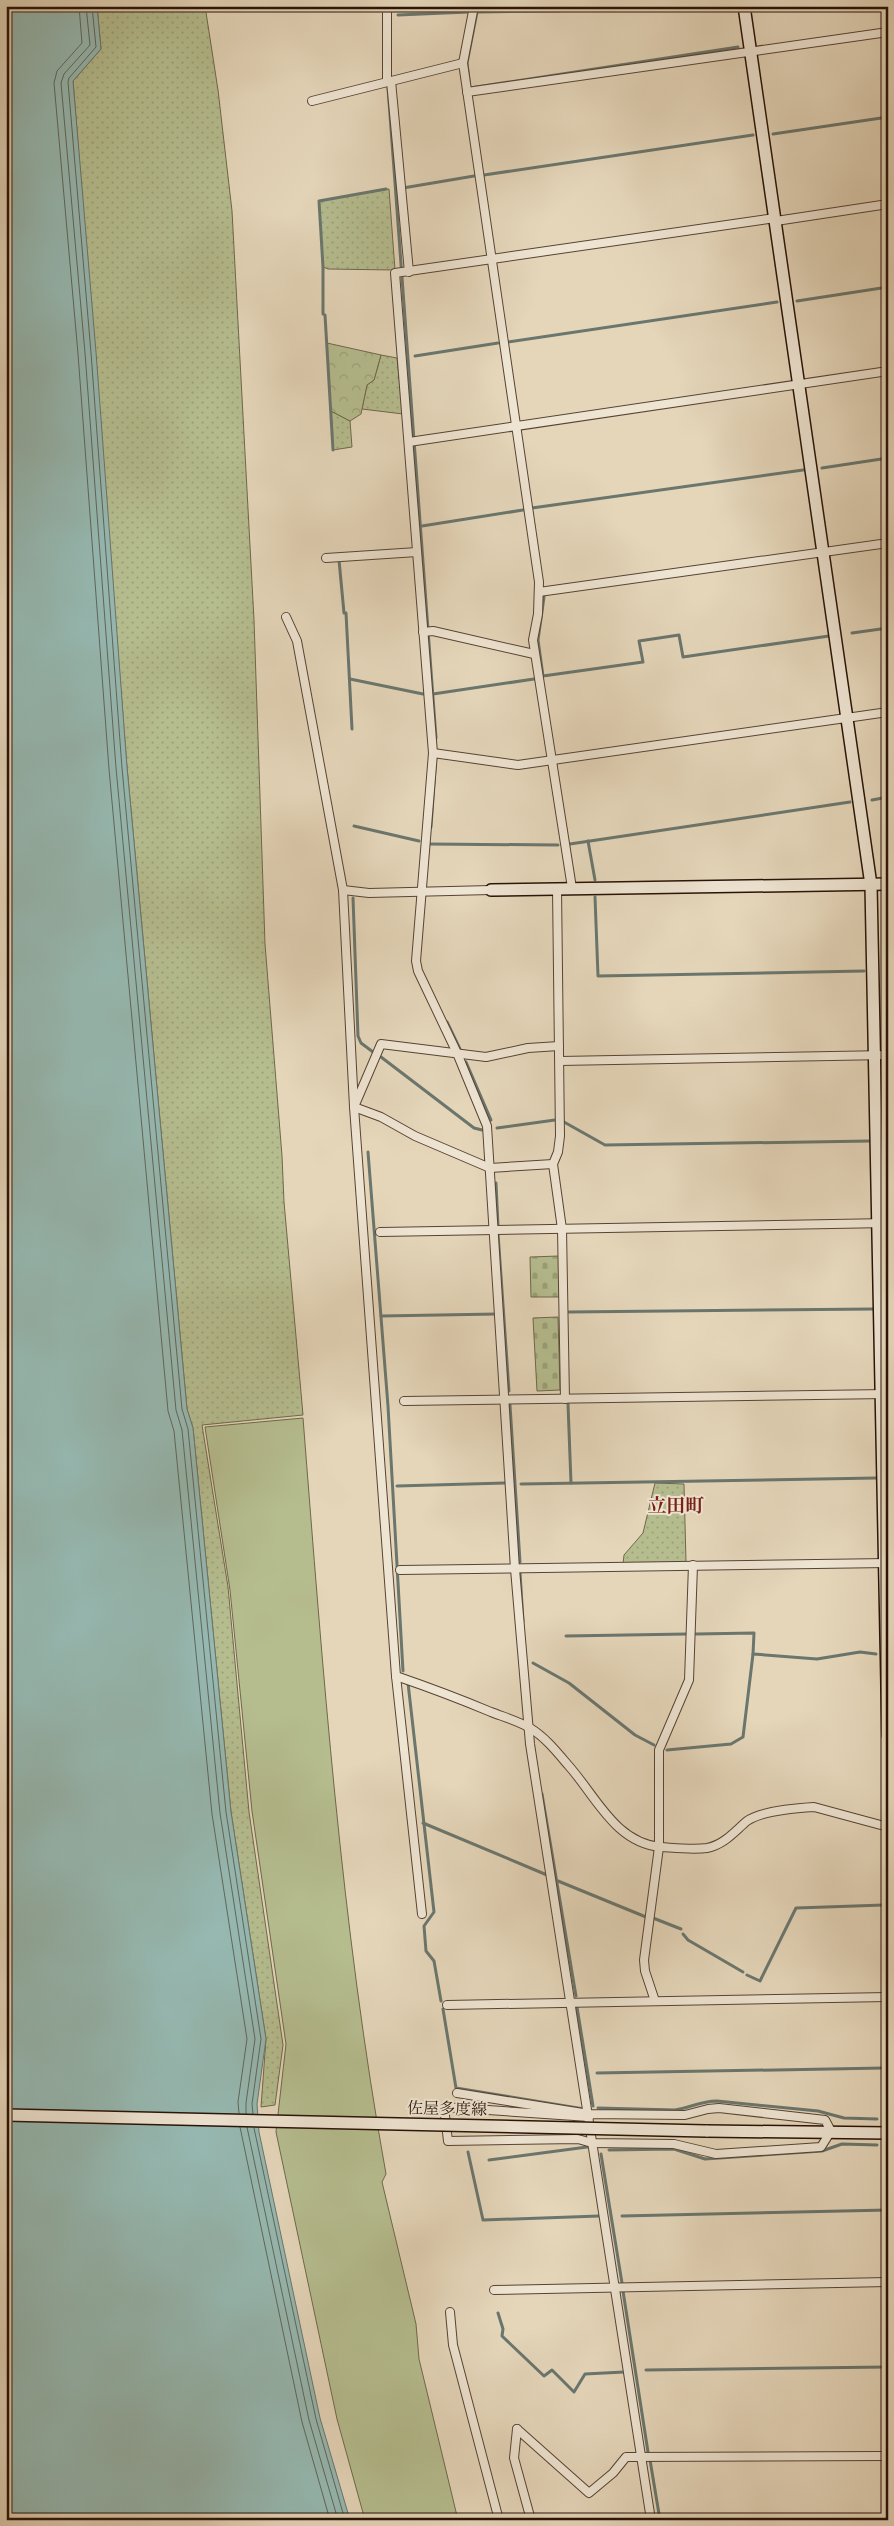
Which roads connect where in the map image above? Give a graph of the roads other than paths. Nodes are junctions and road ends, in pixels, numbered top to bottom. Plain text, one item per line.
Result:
1 (390, 6) edge
2 (474, 6) edge
3 (744, 6) edge
4 (888, 32) edge
5 (751, 52) junction
6 (463, 63) junction
7 (389, 82) junction
8 (466, 92) junction
9 (312, 101) dead end
10 (888, 204) edge
11 (776, 219) junction
12 (492, 260) junction
13 (403, 272) junction
14 (888, 371) edge
15 (800, 384) junction
16 (515, 426) junction
17 (412, 442) junction
18 (888, 543) edge
19 (417, 552) junction
20 (824, 552) junction
21 (326, 558) dead end
22 (540, 592) junction
23 (286, 617) dead end
24 (427, 631) junction
25 (534, 654) junction
26 (888, 712) edge
27 (847, 718) junction
28 (435, 753) junction
29 (552, 761) junction
30 (871, 884) junction
31 (888, 884) edge
32 (557, 888) junction
33 (572, 888) junction
34 (344, 890) junction
35 (491, 890) joint
36 (421, 892) junction
37 (559, 1046) junction
38 (457, 1053) junction
39 (875, 1055) junction
40 (888, 1055) edge
41 (560, 1061) junction
42 (354, 1107) junction
43 (553, 1164) junction
44 (490, 1168) junction
45 (884, 1223) edge
46 (562, 1230) junction
47 (495, 1231) junction
48 (380, 1232) dead end
49 (885, 1394) edge
50 (565, 1399) junction
51 (505, 1400) junction
52 (404, 1402) dead end
53 (886, 1563) edge
54 (693, 1565) junction
55 (515, 1569) junction
56 (400, 1570) dead end
57 (887, 1665) edge
58 (396, 1676) junction
59 (529, 1728) junction
60 (888, 1735) edge
61 (888, 1827) edge
62 (659, 1847) junction
63 (422, 1914) dead end
64 (888, 1997) edge
65 (655, 2001) junction
66 (570, 2002) junction
67 (447, 2005) dead end
68 (457, 2093) dead end
69 (6, 2115) edge
70 (589, 2116) junction
71 (830, 2131) junction
72 (888, 2133) edge
73 (592, 2143) junction
74 (888, 2282) edge
75 (615, 2288) junction
76 (494, 2290) dead end
77 (450, 2312) dead end
78 (642, 2456) junction
79 (888, 2456) edge
80 (499, 2520) edge
81 (531, 2520) edge
82 (650, 2520) edge

1 - 7 street
2 - 6 street
3 - 5 street
4 - 5 street
5 - 8 street
5 - 11 street
6 - 7 street
6 - 8 street
7 - 9 street
7 - 13 street
8 - 12 street
10 - 11 street
11 - 12 street
11 - 15 street
12 - 13 street
12 - 16 street
13 - 17 street
14 - 15 street
15 - 16 street
15 - 20 street
16 - 17 street
16 - 22 street
17 - 19 street
18 - 20 street
19 - 21 street
19 - 24 street
20 - 22 street
20 - 27 street
22 - 25 street
23 - 34 street
24 - 25 street
24 - 28 street
25 - 29 street
26 - 27 street
27 - 29 street
27 - 30 street
28 - 29 street
28 - 36 street
29 - 33 street
30 - 31 street
30 - 33 street
30 - 39 street
32 - 33 street
32 - 35 street
32 - 37 street
34 - 36 street
34 - 42 street
35 - 36 street
36 - 38 street
37 - 38 street
37 - 41 street
38 - 42 street
38 - 44 street
39 - 40 street
39 - 41 street
39 - 45 street
41 - 43 street
42 - 44 street
42 - 58 street
43 - 44 street
43 - 46 street
44 - 47 street
45 - 46 street
45 - 49 street
46 - 47 street
46 - 50 street
47 - 48 street
47 - 51 street
49 - 50 street
49 - 53 street
50 - 51 street
51 - 52 street
51 - 55 street
53 - 54 street
53 - 57 street
54 - 55 street
54 - 62 street
55 - 56 street
55 - 59 street
57 - 60 street
58 - 59 street
58 - 63 street
59 - 62 street
59 - 66 street
61 - 62 street
62 - 65 street
64 - 65 street
65 - 66 street
66 - 67 street
66 - 70 street
68 - 70 street
69 - 71 street, 佐屋多度線, bridge
70 - 71 street
70 - 73 street
70 - 73 street
71 - 72 street, 佐屋多度線
71 - 73 street
73 - 75 street
74 - 75 street
75 - 76 street
75 - 78 street
77 - 80 street
78 - 79 street
78 - 81 street
78 - 82 street

